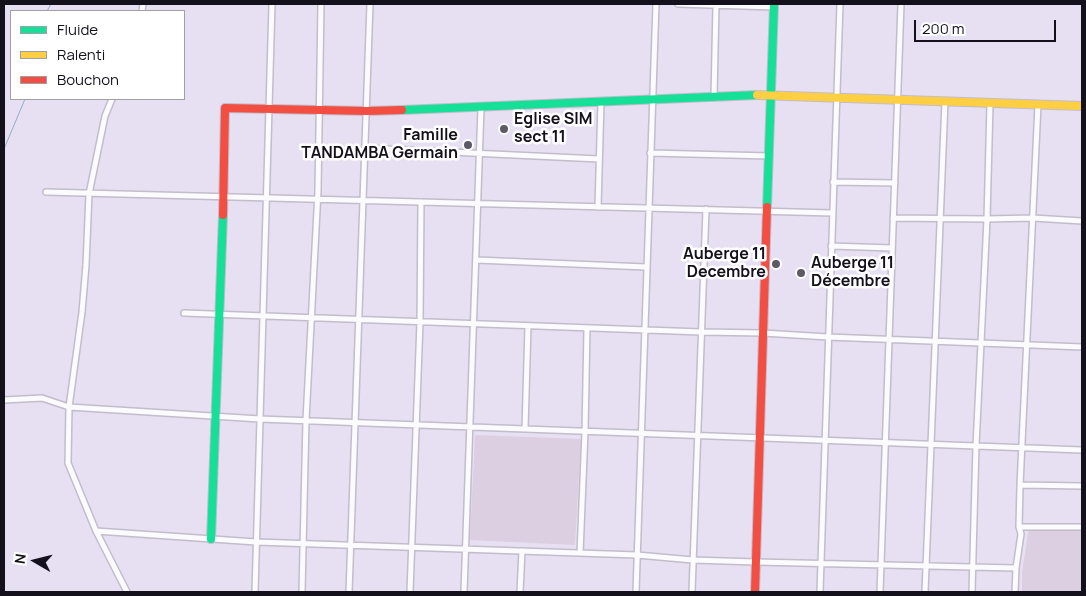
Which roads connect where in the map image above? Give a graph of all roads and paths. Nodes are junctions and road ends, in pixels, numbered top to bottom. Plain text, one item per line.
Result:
1 (272, 4) edge
2 (321, 4) edge
3 (370, 4) edge
4 (656, 4) edge
5 (678, 4) edge
6 (710, 4) edge
7 (840, 4) edge
8 (900, 4) edge
9 (716, 5) edge
10 (774, 5) edge
11 (772, 95) junction
12 (714, 97) junction
13 (836, 98) junction
14 (652, 99) junction
15 (112, 100) edge
16 (898, 100) junction
17 (601, 102) junction
18 (945, 102) junction
19 (990, 104) junction
20 (1038, 105) junction
21 (1082, 106) edge
22 (481, 108) junction
23 (269, 109) junction
24 (319, 110) junction
25 (366, 111) junction
26 (365, 148) junction
27 (650, 152) junction
28 (480, 153) junction
29 (770, 156) junction
30 (599, 159) junction
31 (833, 182) junction
32 (895, 183) junction
33 (46, 192) dead end
34 (89, 194) junction
35 (224, 197) junction
36 (266, 198) junction
37 (317, 200) junction
38 (363, 201) junction
39 (421, 202) junction
40 (478, 204) junction
41 (598, 207) junction
42 (648, 208) junction
43 (706, 209) junction
44 (768, 211) junction
45 (832, 213) junction
46 (893, 218) junction
47 (940, 218) junction
48 (1033, 218) junction
49 (987, 219) junction
50 (1082, 221) edge
51 (831, 246) junction
52 (892, 248) junction
53 (476, 260) junction
54 (646, 267) junction
55 (184, 313) dead end
56 (219, 314) junction
57 (263, 316) junction
58 (312, 318) junction
59 (360, 319) junction
60 (420, 322) junction
61 (473, 324) junction
62 (528, 326) junction
63 (586, 328) junction
64 (644, 330) junction
65 (700, 332) junction
66 (763, 333) junction
67 (828, 337) junction
68 (889, 340) junction
69 (935, 341) junction
70 (981, 343) junction
71 (1027, 345) junction
72 (1082, 347) edge
73 (4, 400) edge
74 (69, 407) junction
75 (216, 416) junction
76 (260, 419) junction
77 (306, 420) junction
78 (355, 423) junction
79 (415, 425) junction
80 (470, 427) junction
81 (525, 429) junction
82 (585, 432) junction
83 (641, 434) junction
84 (697, 436) junction
85 (761, 438) junction
86 (825, 441) junction
87 (884, 443) junction
88 (931, 445) junction
89 (976, 446) junction
90 (1022, 448) junction
91 (1082, 450) edge
92 (1020, 485) junction
93 (1082, 486) edge
94 (1019, 527) junction
95 (1082, 528) edge
96 (96, 531) junction
97 (211, 539) junction
98 (256, 542) junction
99 (304, 544) junction
100 (351, 545) junction
101 (412, 547) junction
102 (465, 549) junction
103 (522, 551) junction
104 (580, 553) junction
105 (637, 555) junction
106 (693, 560) junction
107 (756, 562) junction
108 (821, 564) junction
109 (926, 565) junction
110 (881, 566) junction
111 (974, 566) junction
112 (1016, 568) junction
113 (127, 592) edge
114 (255, 592) edge
115 (302, 592) edge
116 (349, 592) edge
117 (410, 592) edge
118 (464, 592) edge
119 (520, 592) edge
120 (636, 592) edge
121 (692, 592) edge
122 (755, 592) edge
123 (820, 592) edge
124 (880, 592) edge
125 (925, 592) edge
126 (972, 592) edge
127 (1015, 592) edge

1 - 23 street
2 - 24 street
3 - 25 street
4 - 14 street
5 - 6 street
6 - 9 street
7 - 13 street
8 - 16 street
9 - 10 street
9 - 12 street
10 - 11 main road
11 - 12 main road
11 - 13 main road
11 - 29 main road
12 - 14 main road
13 - 16 main road
13 - 31 street
14 - 17 main road
14 - 27 street
15 - 34 street
16 - 18 main road
16 - 32 street
17 - 22 main road
17 - 30 street
18 - 19 main road
18 - 47 street
19 - 20 main road
19 - 49 street
20 - 21 main road
20 - 48 street
22 - 25 main road
22 - 28 street
23 - 24 main road
23 - 35 main road
23 - 36 street
24 - 25 main road
24 - 37 street
25 - 26 street
26 - 28 street
26 - 38 street
27 - 29 street
27 - 42 street
28 - 30 street
28 - 40 street
29 - 44 main road
30 - 41 street
31 - 32 street
31 - 45 street
32 - 46 street
33 - 34 street
34 - 35 street
34 - 74 street
35 - 36 street
35 - 56 main road
36 - 37 street
36 - 57 street
37 - 38 street
37 - 58 street
38 - 39 street
38 - 59 street
39 - 40 street
39 - 60 street
40 - 41 street
40 - 53 street
41 - 42 street
42 - 43 street
42 - 54 street
43 - 44 street
43 - 65 street
44 - 45 street
44 - 66 main road
45 - 51 street
46 - 47 street
46 - 52 street
47 - 49 street
47 - 69 street
48 - 49 street
48 - 50 street
48 - 71 street
49 - 70 street
51 - 52 street
51 - 67 street
52 - 68 street
53 - 54 street
53 - 61 street
54 - 64 street
55 - 56 street
56 - 57 street
56 - 75 main road
57 - 58 street
57 - 76 street
58 - 59 street
58 - 77 street
59 - 60 street
59 - 78 street
60 - 61 street
60 - 79 street
61 - 62 street
61 - 80 street
62 - 63 street
62 - 81 street
63 - 64 street
63 - 82 street
64 - 65 street
64 - 83 street
65 - 66 street
65 - 84 street
66 - 67 street
66 - 85 main road
67 - 68 street
67 - 86 street
68 - 69 street
68 - 87 street
69 - 70 street
69 - 88 street
70 - 71 street
70 - 89 street
71 - 72 street
71 - 90 street
73 - 74 street
74 - 75 street
74 - 96 street
75 - 76 street
75 - 97 main road
76 - 77 street
76 - 98 street
77 - 78 street
77 - 99 street
78 - 79 street
78 - 100 street
79 - 80 street
79 - 101 street
80 - 81 street
80 - 102 street
81 - 82 street
82 - 83 street
82 - 104 street
83 - 84 street
83 - 105 street
84 - 85 street
84 - 106 street
85 - 86 street
85 - 107 main road
86 - 87 street
86 - 108 street
87 - 88 street
87 - 110 street
88 - 89 street
88 - 109 street
89 - 90 street
89 - 111 street
90 - 91 street
90 - 92 street
92 - 93 street
92 - 94 street
94 - 95 street
94 - 112 street
96 - 97 street
96 - 113 street
97 - 98 street
98 - 99 street
98 - 114 street
99 - 100 street
99 - 115 street
100 - 101 street
100 - 116 street
101 - 102 street
101 - 117 street
102 - 103 street
102 - 118 street
103 - 104 street
103 - 119 street
104 - 105 street
105 - 106 street
105 - 120 street
106 - 107 street
106 - 121 street
107 - 108 street
107 - 122 main road
108 - 110 street
108 - 123 street
109 - 110 street
109 - 111 street
109 - 125 street
110 - 124 street
111 - 112 street
111 - 126 street
112 - 127 street

